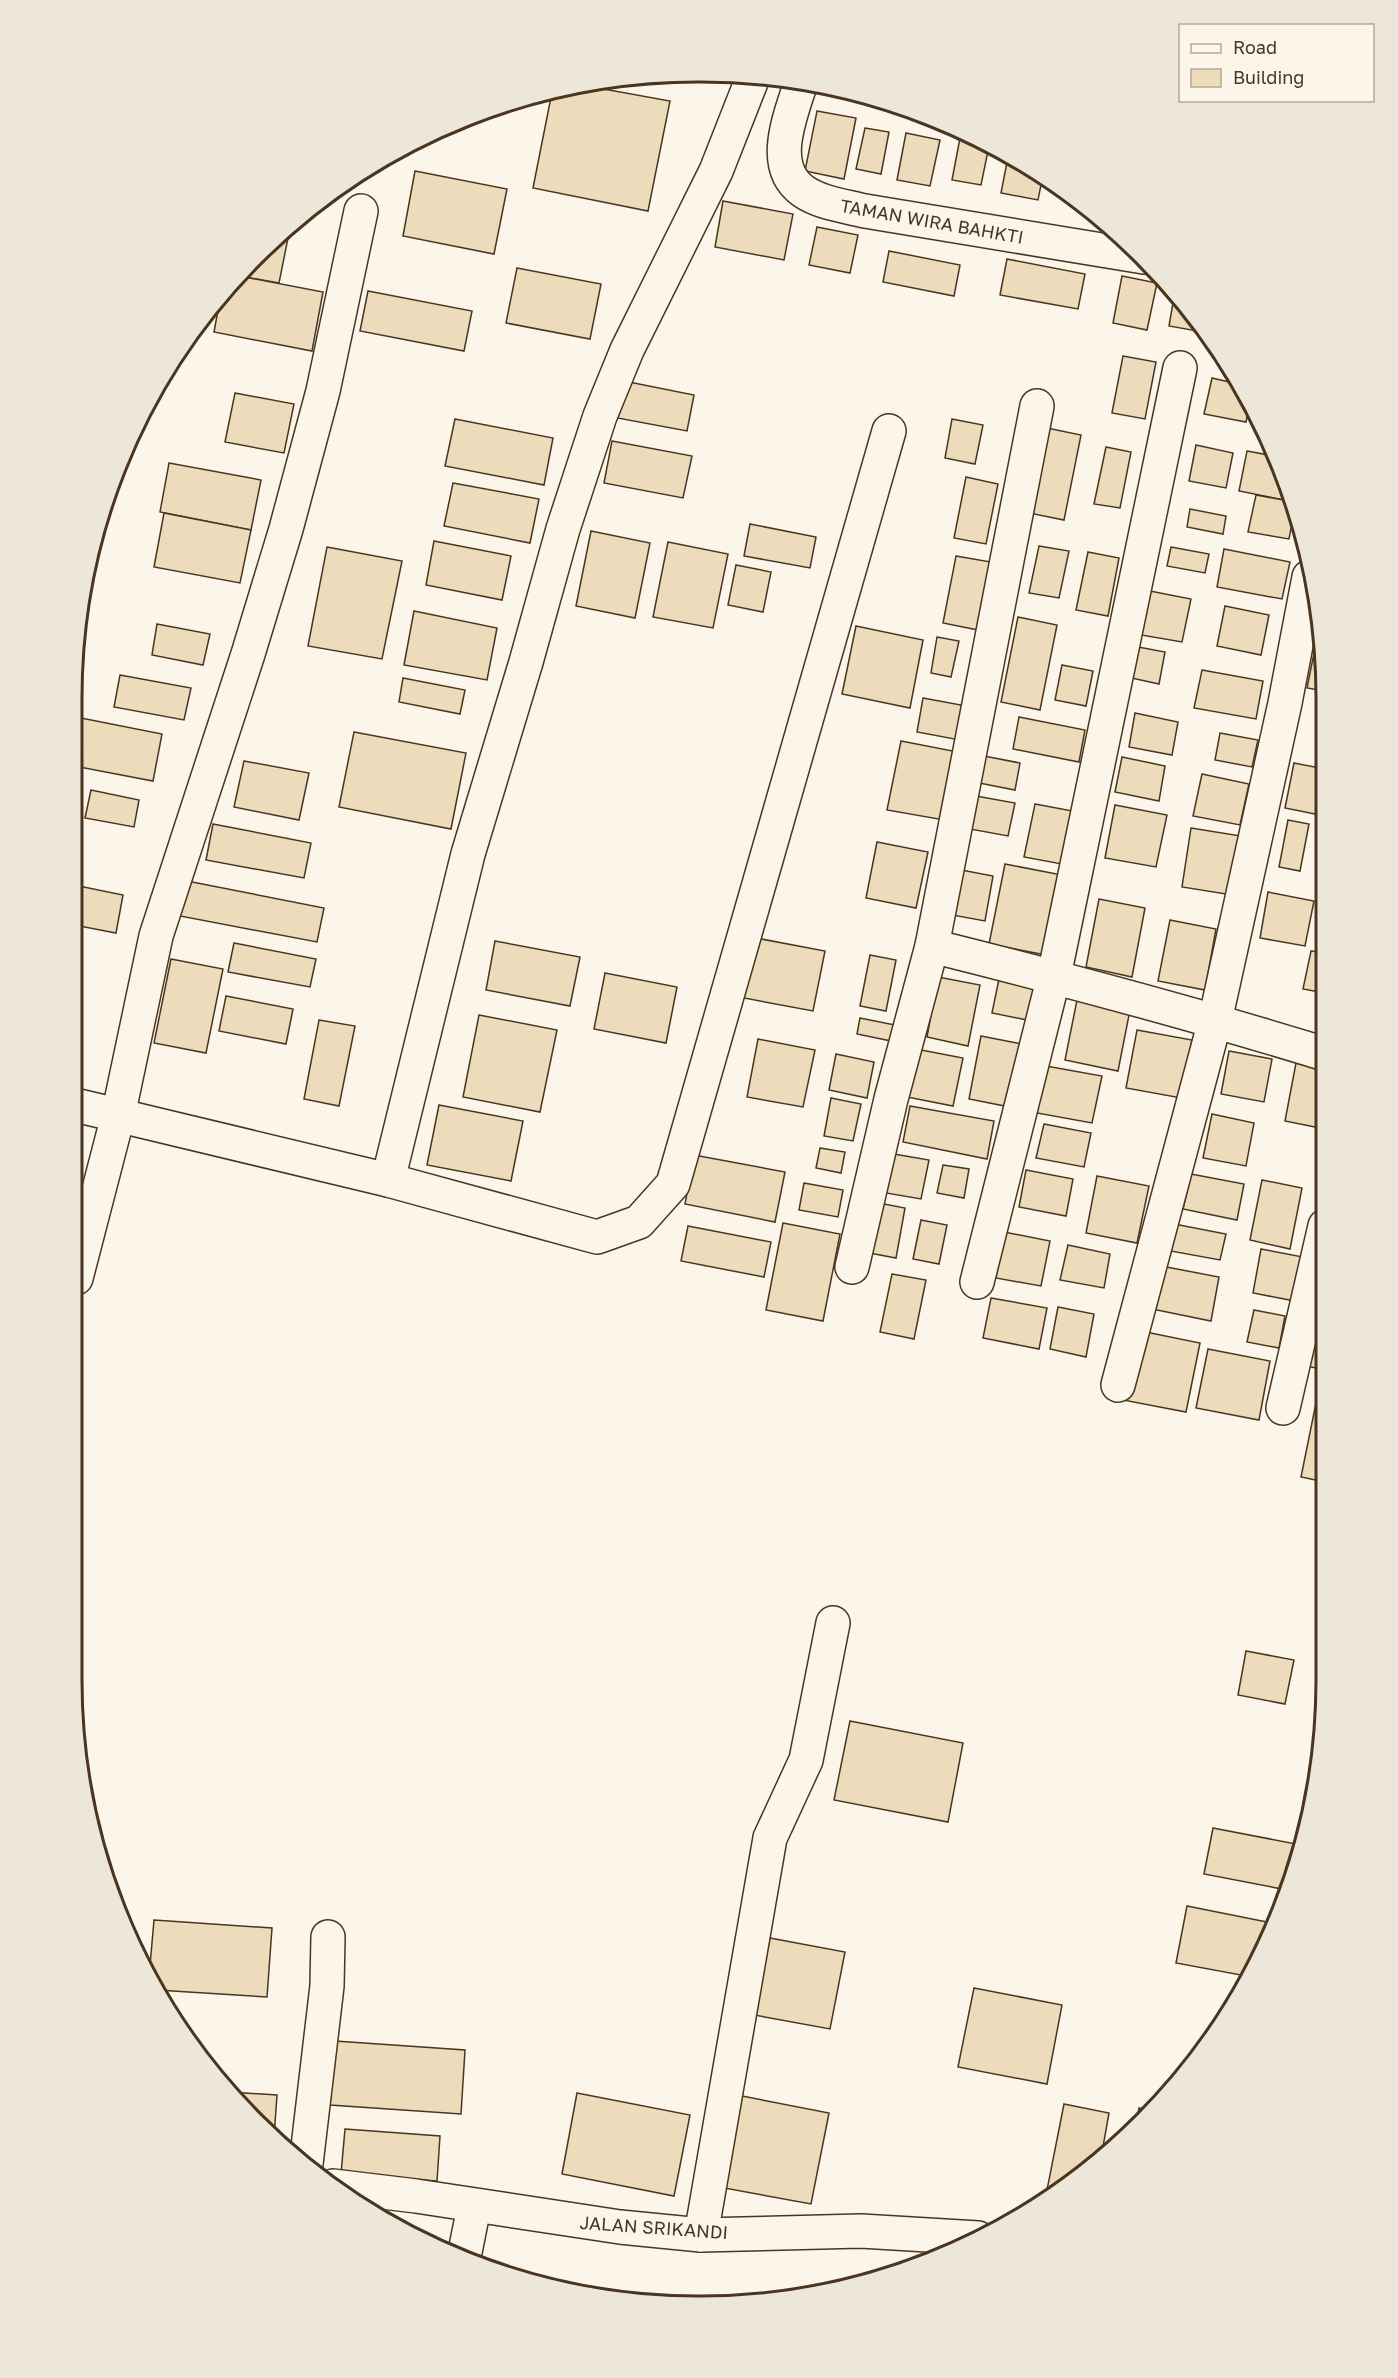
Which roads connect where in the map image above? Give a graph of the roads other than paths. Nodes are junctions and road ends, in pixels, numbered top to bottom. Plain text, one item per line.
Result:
1 (750, 85) edge
2 (798, 91) edge
3 (361, 211) dead end
4 (1126, 255) edge
5 (1180, 368) dead end
6 (1037, 406) dead end
7 (889, 431) dead end
8 (1306, 593) edge
9 (932, 946) junction
10 (1053, 976) junction
11 (1215, 1021) junction
12 (1316, 1051) edge
13 (83, 1107) edge
14 (118, 1116) junction
15 (388, 1180) junction
16 (83, 1251) edge
17 (1316, 1264) edge
18 (852, 1267) dead end
19 (977, 1282) dead end
20 (1118, 1385) dead end
21 (1282, 1408) dead end
22 (833, 1623) dead end
23 (328, 1937) dead end
24 (307, 2154) edge
25 (351, 2188) edge
26 (474, 2206) junction
27 (700, 2235) junction
28 (961, 2237) edge
29 (465, 2250) edge

1 - 15 street
2 - 4 street, TAMAN WIRA BAHKTI
3 - 14 street
5 - 10 street
6 - 9 street
7 - 15 street
8 - 11 street
9 - 10 street
9 - 18 street
10 - 11 street
10 - 19 street
11 - 12 street
11 - 20 street
13 - 14 street
14 - 15 street
14 - 16 street
17 - 21 street
22 - 27 street
23 - 24 street
25 - 26 street, JALAN SRIKANDI
26 - 27 street, JALAN SRIKANDI
26 - 29 street
27 - 28 street, JALAN SRIKANDI

